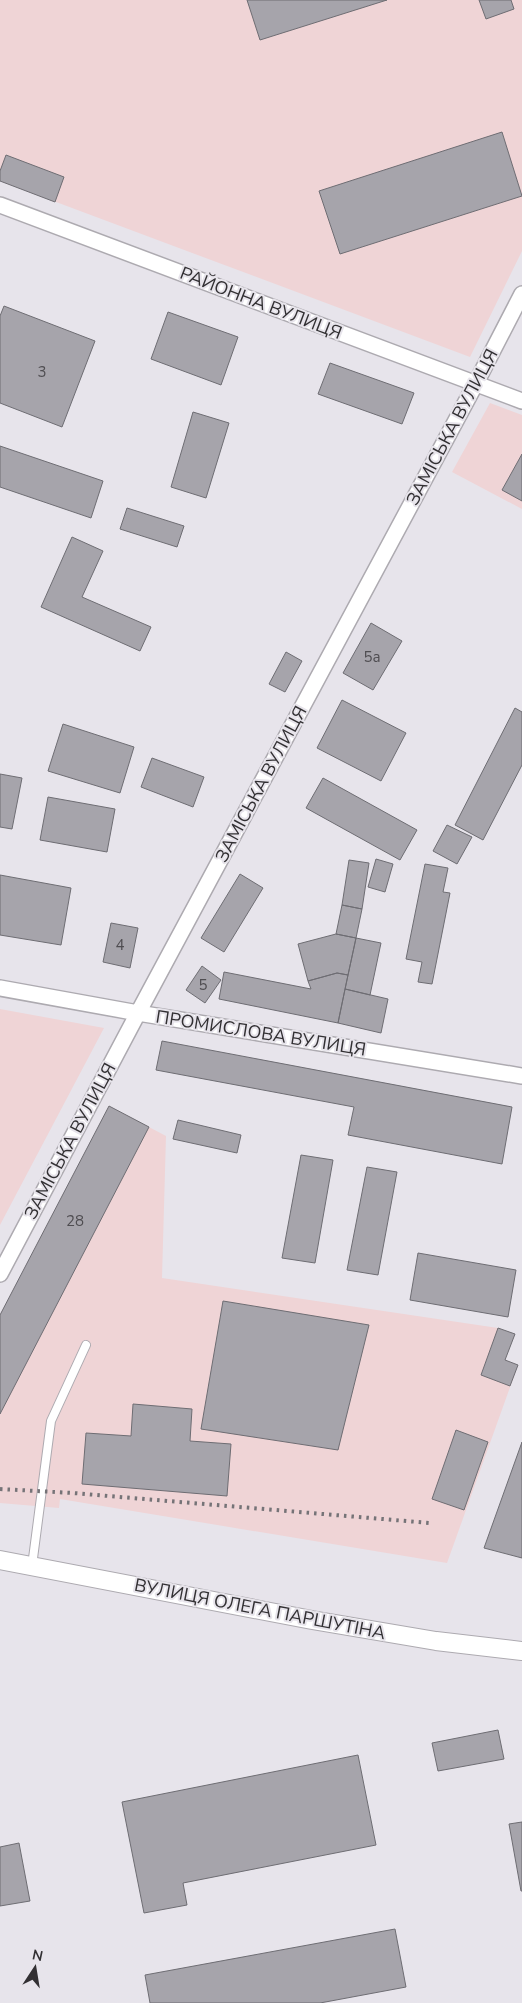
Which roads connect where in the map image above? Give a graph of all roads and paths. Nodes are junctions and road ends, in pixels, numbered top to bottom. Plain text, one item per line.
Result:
1 (0, 205) edge
2 (522, 294) edge
3 (475, 384) junction
4 (522, 401) edge
5 (0, 988) edge
6 (138, 1013) junction
7 (522, 1076) edge
8 (0, 1274) edge
9 (86, 1346) dead end
10 (0, 1560) edge
11 (32, 1566) junction
12 (522, 1651) edge

1 - 3 street, РАЙОННА ВУЛИЦЯ
2 - 3 street, ЗАМІСЬКА ВУЛИЦЯ
3 - 4 street, РАЙОННА ВУЛИЦЯ
3 - 6 street, ЗАМІСЬКА ВУЛИЦЯ
5 - 6 street, ПРОМИСЛОВА ВУЛИЦЯ
6 - 7 street, ПРОМИСЛОВА ВУЛИЦЯ
6 - 8 street, ЗАМІСЬКА ВУЛИЦЯ
9 - 11 lane
10 - 11 street, ВУЛИЦЯ ОЛЕГА ПАРШУТІНА
11 - 12 street, ВУЛИЦЯ ОЛЕГА ПАРШУТІНА

